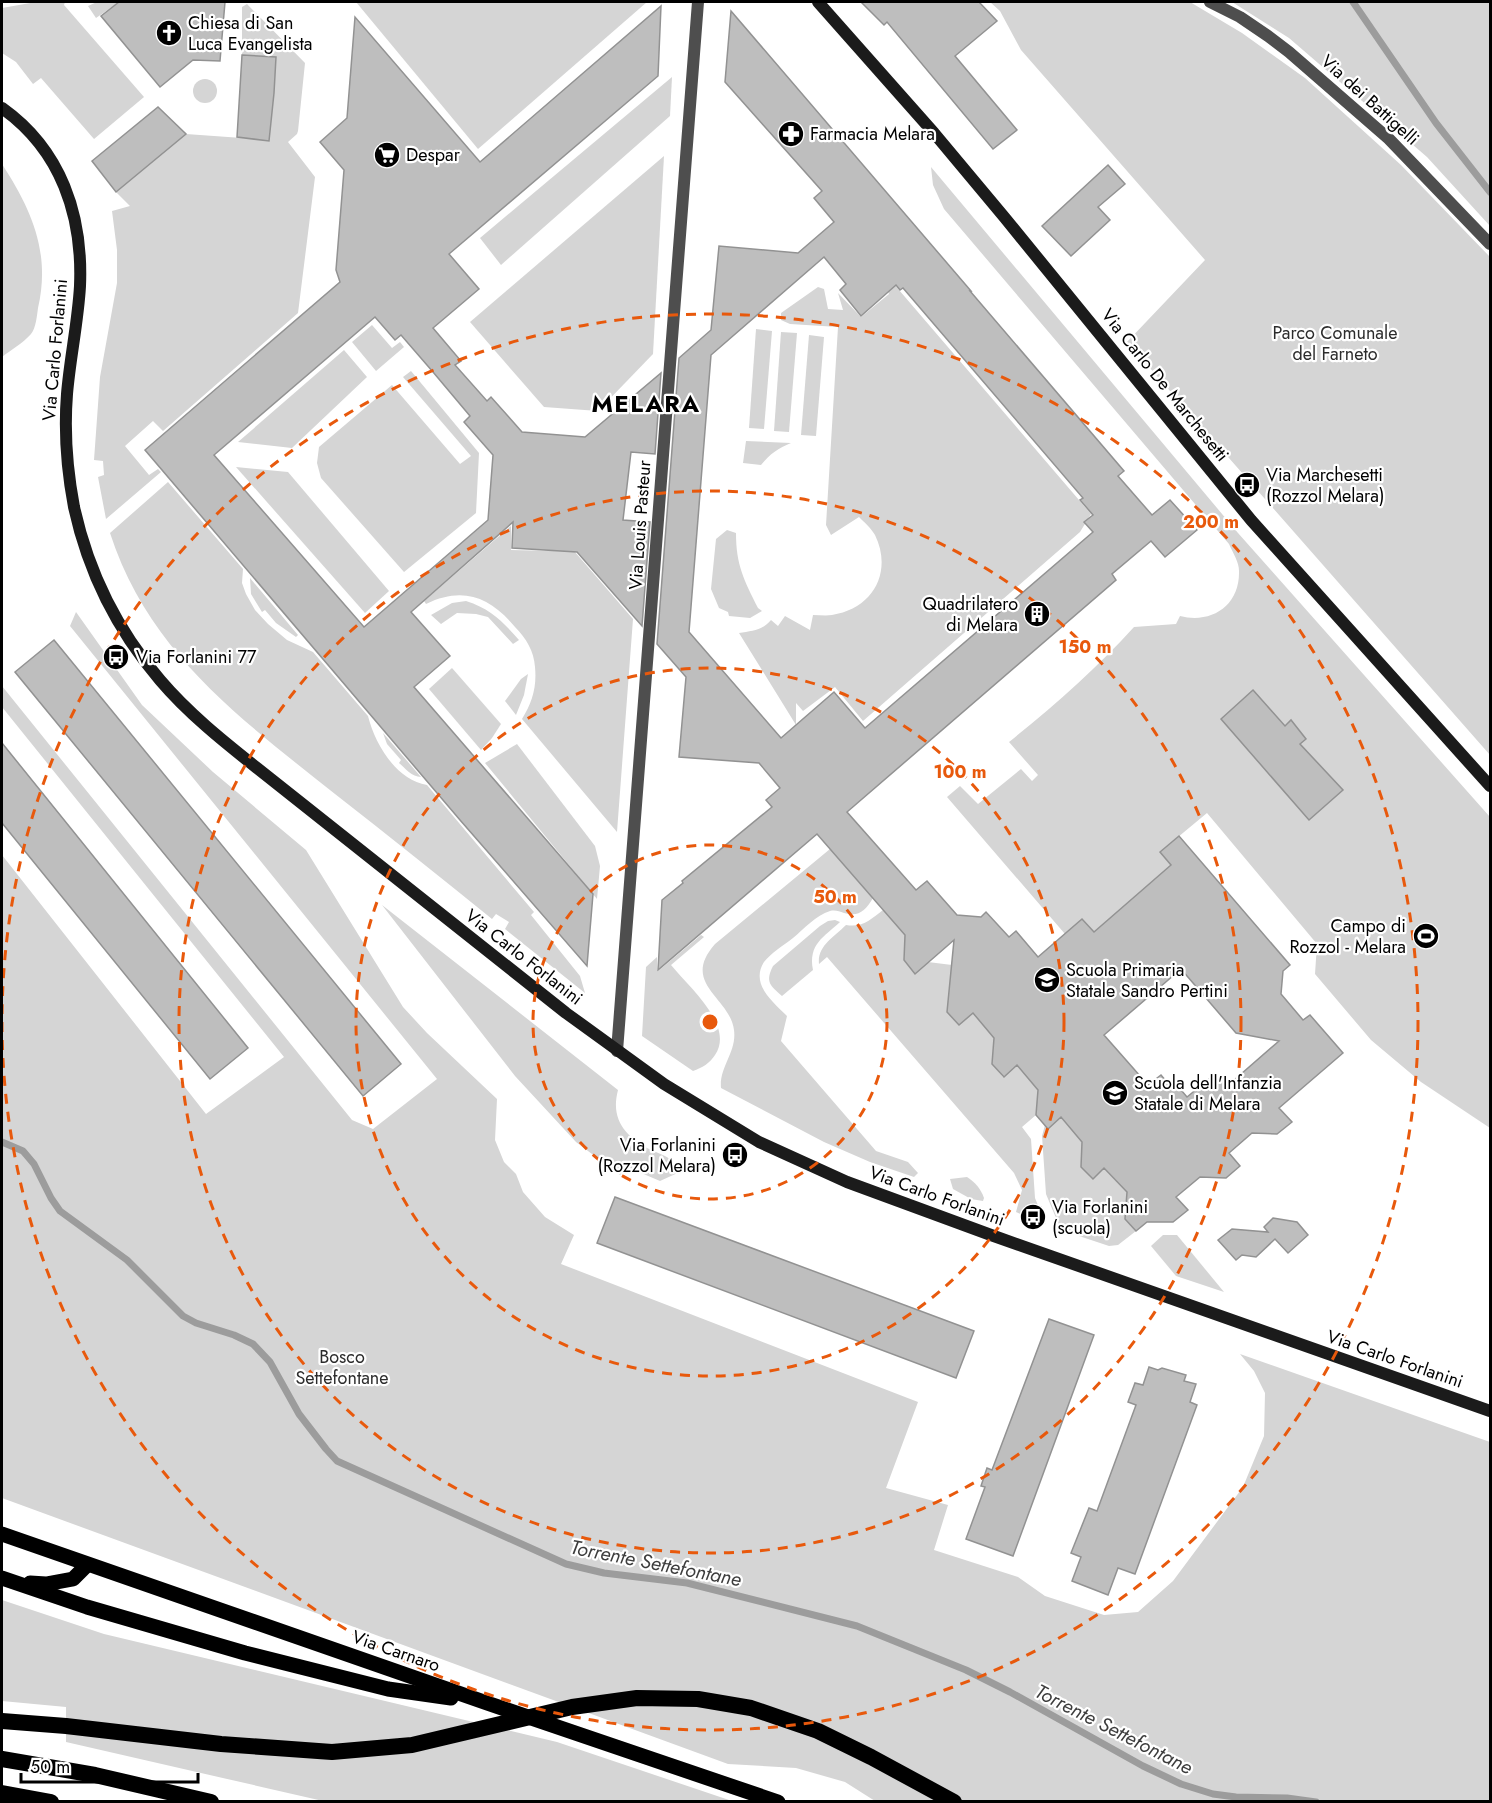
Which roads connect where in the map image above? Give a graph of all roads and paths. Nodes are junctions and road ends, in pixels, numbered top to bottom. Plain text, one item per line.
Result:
1 (698, 2) edge
2 (818, 2) edge
3 (1210, 2) edge
4 (2, 108) edge
5 (1491, 244) edge
6 (1491, 786) edge
7 (617, 1051) junction
8 (1491, 1411) edge
9 (2, 1534) edge
10 (87, 1565) junction
11 (7, 1580) edge
12 (487, 1703) junction
13 (2, 1721) edge
14 (2, 1759) edge
15 (2, 1793) edge
16 (51, 1802) edge
17 (212, 1802) edge
18 (778, 1802) edge
19 (954, 1802) edge

1 - 7 street, Via Louis Pasteur
2 - 6 main road, Via Carlo De Marchesetti
3 - 5 street, Via dei Battigelli
4 - 7 main road, Via Carlo Forlanini
7 - 8 main road, Via Carlo Forlanini
9 - 10 main road, Via Carnaro
10 - 11 main road
10 - 12 main road, Via Carnaro
11 - 12 main road
12 - 18 main road, Via Carnaro
13 - 19 highway
14 - 17 highway
15 - 16 highway

